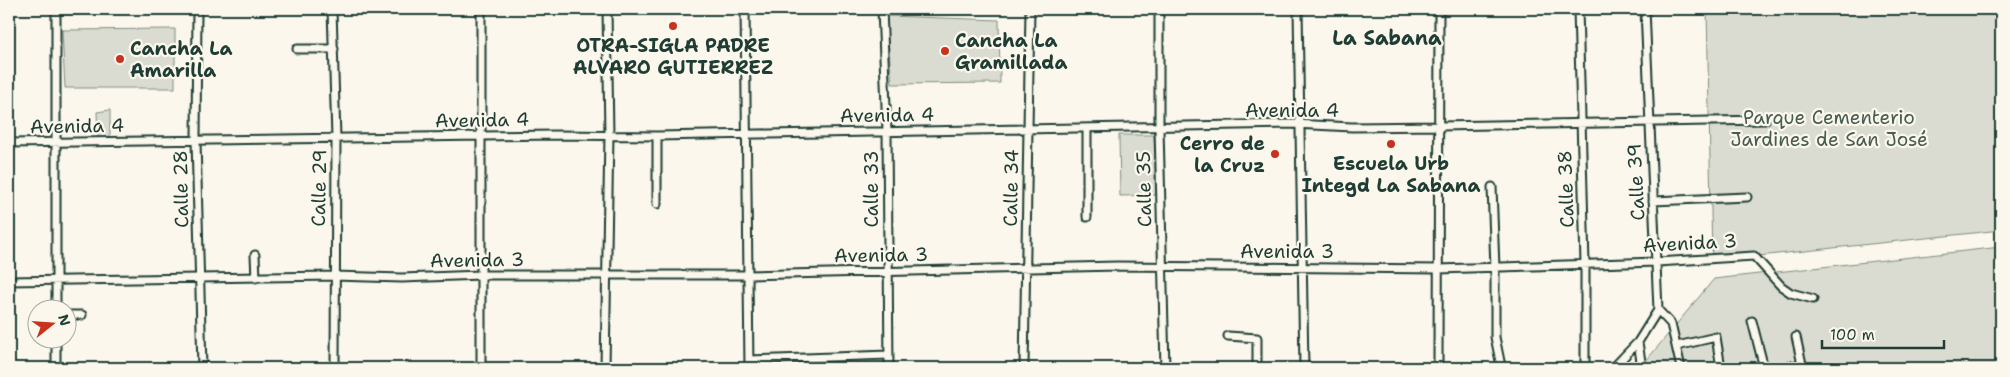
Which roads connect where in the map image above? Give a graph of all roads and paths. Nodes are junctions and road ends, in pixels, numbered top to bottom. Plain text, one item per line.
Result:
1 (56, 9) edge
2 (197, 9) edge
3 (332, 9) edge
4 (481, 9) edge
5 (607, 9) edge
6 (745, 9) edge
7 (882, 9) edge
8 (1030, 9) edge
9 (1160, 9) edge
10 (1298, 9) edge
11 (1439, 9) edge
12 (1578, 9) edge
13 (1645, 9) edge
14 (297, 49) dead end
15 (334, 49) junction
16 (1765, 120) dead end
17 (1580, 123) junction
18 (1649, 123) junction
19 (1300, 125) junction
20 (1440, 126) junction
21 (1028, 128) junction
22 (1159, 128) junction
23 (1087, 129) junction
24 (887, 130) junction
25 (609, 134) junction
26 (747, 134) junction
27 (481, 136) junction
28 (658, 136) junction
29 (336, 138) junction
30 (196, 140) junction
31 (9, 143) edge
32 (57, 144) junction
33 (1492, 187) dead end
34 (1747, 197) dead end
35 (1653, 201) junction
36 (657, 204) dead end
37 (1087, 217) dead end
38 (255, 255) dead end
39 (1657, 262) junction
40 (1585, 264) junction
41 (1303, 266) junction
42 (1027, 267) junction
43 (1162, 267) junction
44 (1496, 268) junction
45 (1439, 269) junction
46 (888, 272) junction
47 (748, 274) junction
48 (481, 275) junction
49 (606, 275) junction
50 (334, 276) junction
51 (256, 278) junction
52 (199, 280) junction
53 (56, 281) junction
54 (9, 282) edge
55 (1814, 299) dead end
56 (56, 300) edge
57 (1658, 310) junction
58 (78, 315) edge
59 (82, 315) dead end
60 (1752, 321) dead end
61 (1228, 336) dead end
62 (1796, 337) dead end
63 (1638, 342) junction
64 (1677, 346) junction
65 (56, 350) edge
66 (889, 355) junction
67 (749, 360) junction
68 (1501, 366) dead end
69 (56, 368) edge
70 (202, 368) edge
71 (335, 368) edge
72 (482, 368) edge
73 (605, 368) edge
74 (749, 368) edge
75 (889, 368) edge
76 (1024, 368) edge
77 (1165, 368) edge
78 (1257, 368) edge
79 (1304, 368) edge
80 (1438, 368) edge
81 (1585, 368) edge
82 (1614, 368) edge
83 (1642, 368) edge
84 (1681, 368) edge
85 (1721, 368) edge
86 (1764, 368) edge
87 (1779, 368) edge

1 - 32 street
2 - 30 street, Calle 28
3 - 15 street, Calle 29
4 - 27 street
5 - 25 street
6 - 26 street
7 - 24 street, Calle 33
8 - 21 street, Calle 34
9 - 22 street, Calle 35
10 - 19 street
11 - 20 street
12 - 17 street, Calle 38
13 - 18 street, Calle 39
14 - 15 street
15 - 29 street, Calle 29
16 - 18 street, Avenida 4
17 - 18 street, Avenida 4
17 - 20 street, Avenida 4
17 - 40 street, Calle 38
18 - 35 street, Calle 39
19 - 20 street, Avenida 4
19 - 22 street, Avenida 4
19 - 41 street
20 - 45 street
21 - 23 street, Avenida 4
21 - 24 street, Avenida 4
21 - 42 street, Calle 34
22 - 23 street, Avenida 4
22 - 43 street, Calle 35
23 - 37 street
24 - 26 street, Avenida 4
24 - 46 street, Calle 33
25 - 27 street, Avenida 4
25 - 28 street, Avenida 4
25 - 49 street
26 - 28 street, Avenida 4
26 - 47 street
27 - 29 street, Avenida 4
27 - 48 street
28 - 36 street
29 - 30 street, Avenida 4
29 - 50 street, Calle 29
30 - 32 street, Avenida 4
30 - 52 street, Calle 28
31 - 32 street, Avenida 4
32 - 53 street
33 - 44 street
34 - 35 street
35 - 39 street, Calle 39
38 - 51 street
39 - 40 street, Avenida 3
39 - 55 street, Avenida 3
39 - 57 street, Calle 39
40 - 44 street, Avenida 3
40 - 81 street, Calle 38
41 - 43 street, Avenida 3
41 - 45 street, Avenida 3
41 - 79 street
42 - 43 street, Avenida 3
42 - 46 street, Avenida 3
42 - 76 street, Calle 34
43 - 77 street, Calle 35
44 - 45 street, Avenida 3
44 - 68 street
45 - 80 street
46 - 47 street, Avenida 3
46 - 66 street, Calle 33
47 - 49 street, Avenida 3
47 - 67 street
48 - 49 street, Avenida 3
48 - 50 street, Avenida 3
48 - 72 street
49 - 73 street
50 - 51 street, Avenida 3
50 - 71 street, Calle 29
51 - 52 street, Avenida 3
52 - 53 street, Avenida 3
52 - 70 street, Calle 28
53 - 54 street, Avenida 3
53 - 56 street
57 - 63 street
57 - 64 street
58 - 59 street
60 - 86 street
61 - 78 street
62 - 87 street
63 - 82 street
63 - 83 street
64 - 84 street
64 - 85 street
65 - 69 street
66 - 67 street
66 - 75 street, Calle 33
67 - 74 street

